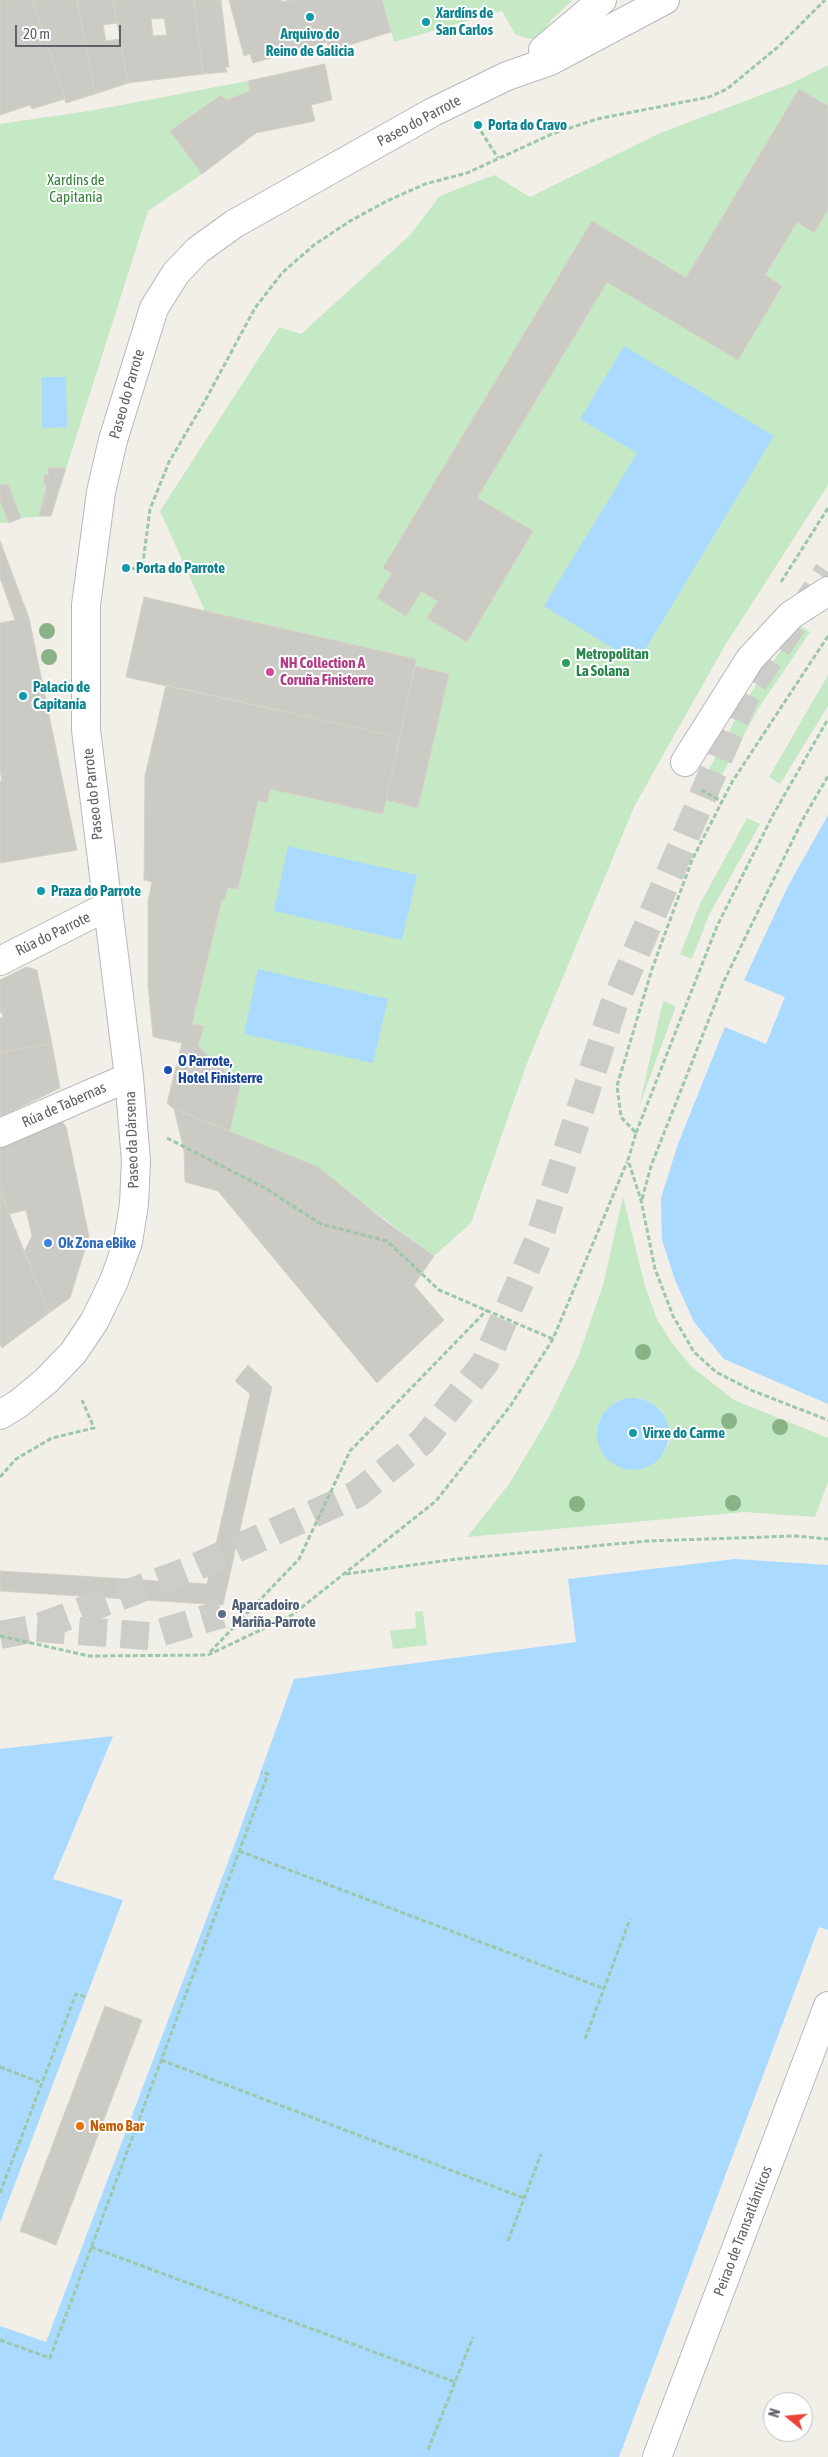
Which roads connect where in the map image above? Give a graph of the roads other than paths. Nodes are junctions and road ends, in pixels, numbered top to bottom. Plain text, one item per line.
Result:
1 (602, 0) edge
2 (649, 0) edge
3 (665, 0) edge
4 (550, 61) junction
5 (507, 76) junction
6 (828, 591) edge
7 (686, 762) dead end
8 (106, 907) junction
9 (0, 961) edge
10 (129, 1077) junction
11 (0, 1134) edge
12 (0, 1416) edge
13 (828, 2006) edge
14 (657, 2457) edge

1 - 5 street, Paseo do Parrote
2 - 4 street
3 - 4 street, Paseo do Parrote
4 - 5 street, Paseo do Parrote
5 - 8 street, Paseo do Parrote
6 - 7 street
8 - 9 street, Rúa do Parrote
8 - 10 street, Paseo da Dársena
10 - 11 street, Rúa de Tabernas
10 - 12 street, Paseo da Dársena
13 - 14 street, Peirao de Transatlánticos

